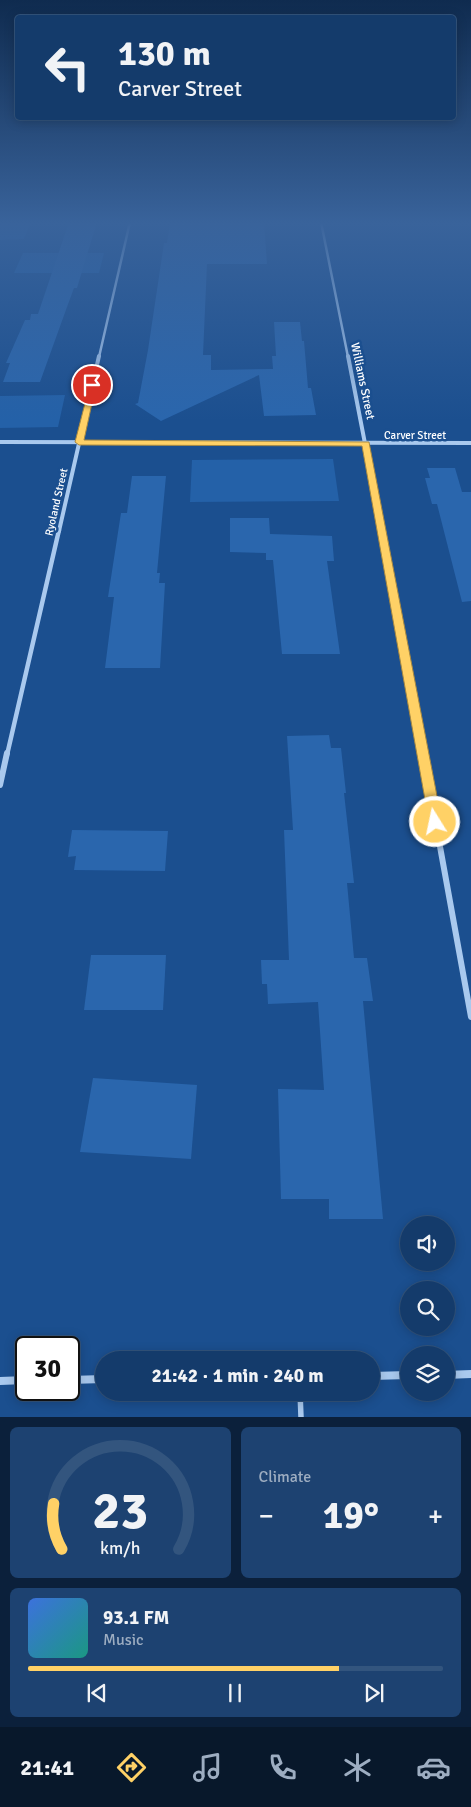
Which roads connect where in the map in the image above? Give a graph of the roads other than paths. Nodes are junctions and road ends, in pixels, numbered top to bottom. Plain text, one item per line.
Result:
1 (115, 288) edge
2 (334, 288) edge
3 (0, 442) edge
4 (79, 442) junction
5 (471, 443) edge
6 (366, 444) junction
7 (0, 785) edge
8 (471, 1017) edge
9 (471, 1374) edge
10 (400, 1375) edge
11 (455, 1375) edge
12 (380, 1376) edge
13 (95, 1379) edge
14 (15, 1380) edge
15 (80, 1380) edge
16 (0, 1381) edge
17 (300, 1401) edge
18 (301, 1417) edge

1 - 4 street, Ryoland Street
2 - 6 street, Williams Street
3 - 4 street, Carver Street
4 - 6 street, Carver Street
4 - 7 street, Ryoland Street
5 - 6 street, Carver Street
6 - 8 street, Williams Street
9 - 11 street
10 - 12 street
13 - 15 street
14 - 16 street
17 - 18 lane

